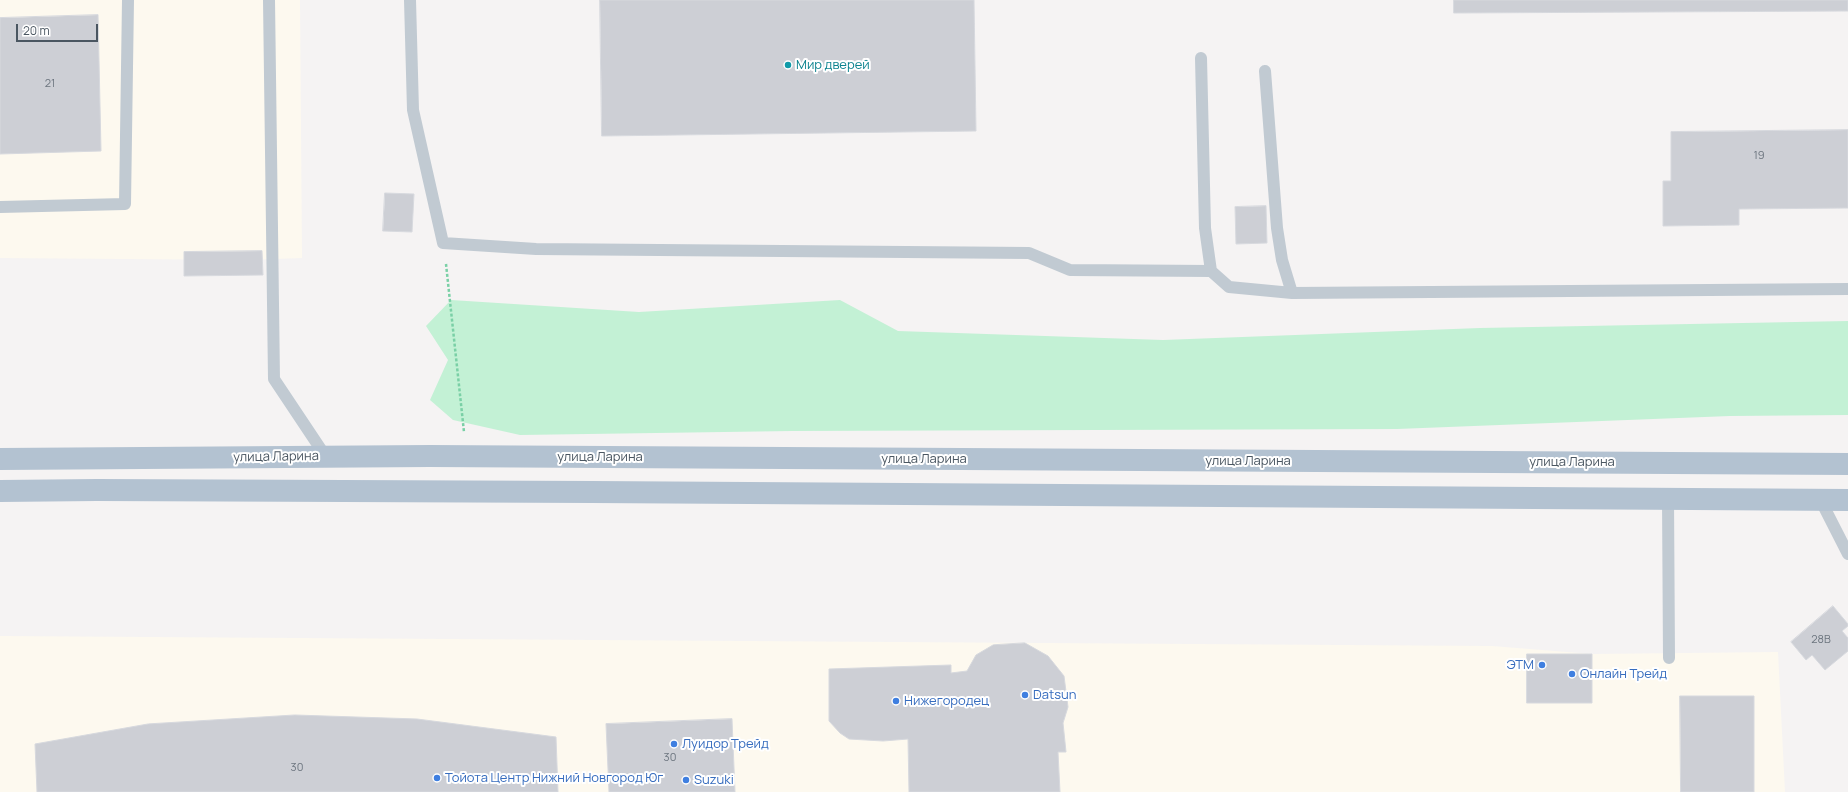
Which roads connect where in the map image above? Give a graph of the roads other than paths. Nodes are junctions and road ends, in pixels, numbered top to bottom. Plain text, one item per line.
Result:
1 (128, 0) edge
2 (269, 0) edge
3 (410, 0) edge
4 (1202, 58) dead end
5 (1265, 71) dead end
6 (0, 207) edge
7 (1211, 271) junction
8 (1848, 289) edge
9 (1292, 294) junction
10 (326, 456) junction
11 (0, 460) edge
12 (1848, 464) edge
13 (0, 491) edge
14 (1668, 498) junction
15 (1820, 499) junction
16 (1848, 500) edge
17 (1848, 554) edge
18 (1669, 658) dead end

1 - 6 lane
2 - 10 lane
3 - 7 lane
4 - 7 lane
5 - 9 lane
7 - 9 lane
8 - 9 lane
10 - 11 main road, улица Ларина
10 - 12 main road, улица Ларина
13 - 14 main road
14 - 15 main road
14 - 18 lane
15 - 16 main road
15 - 17 lane

